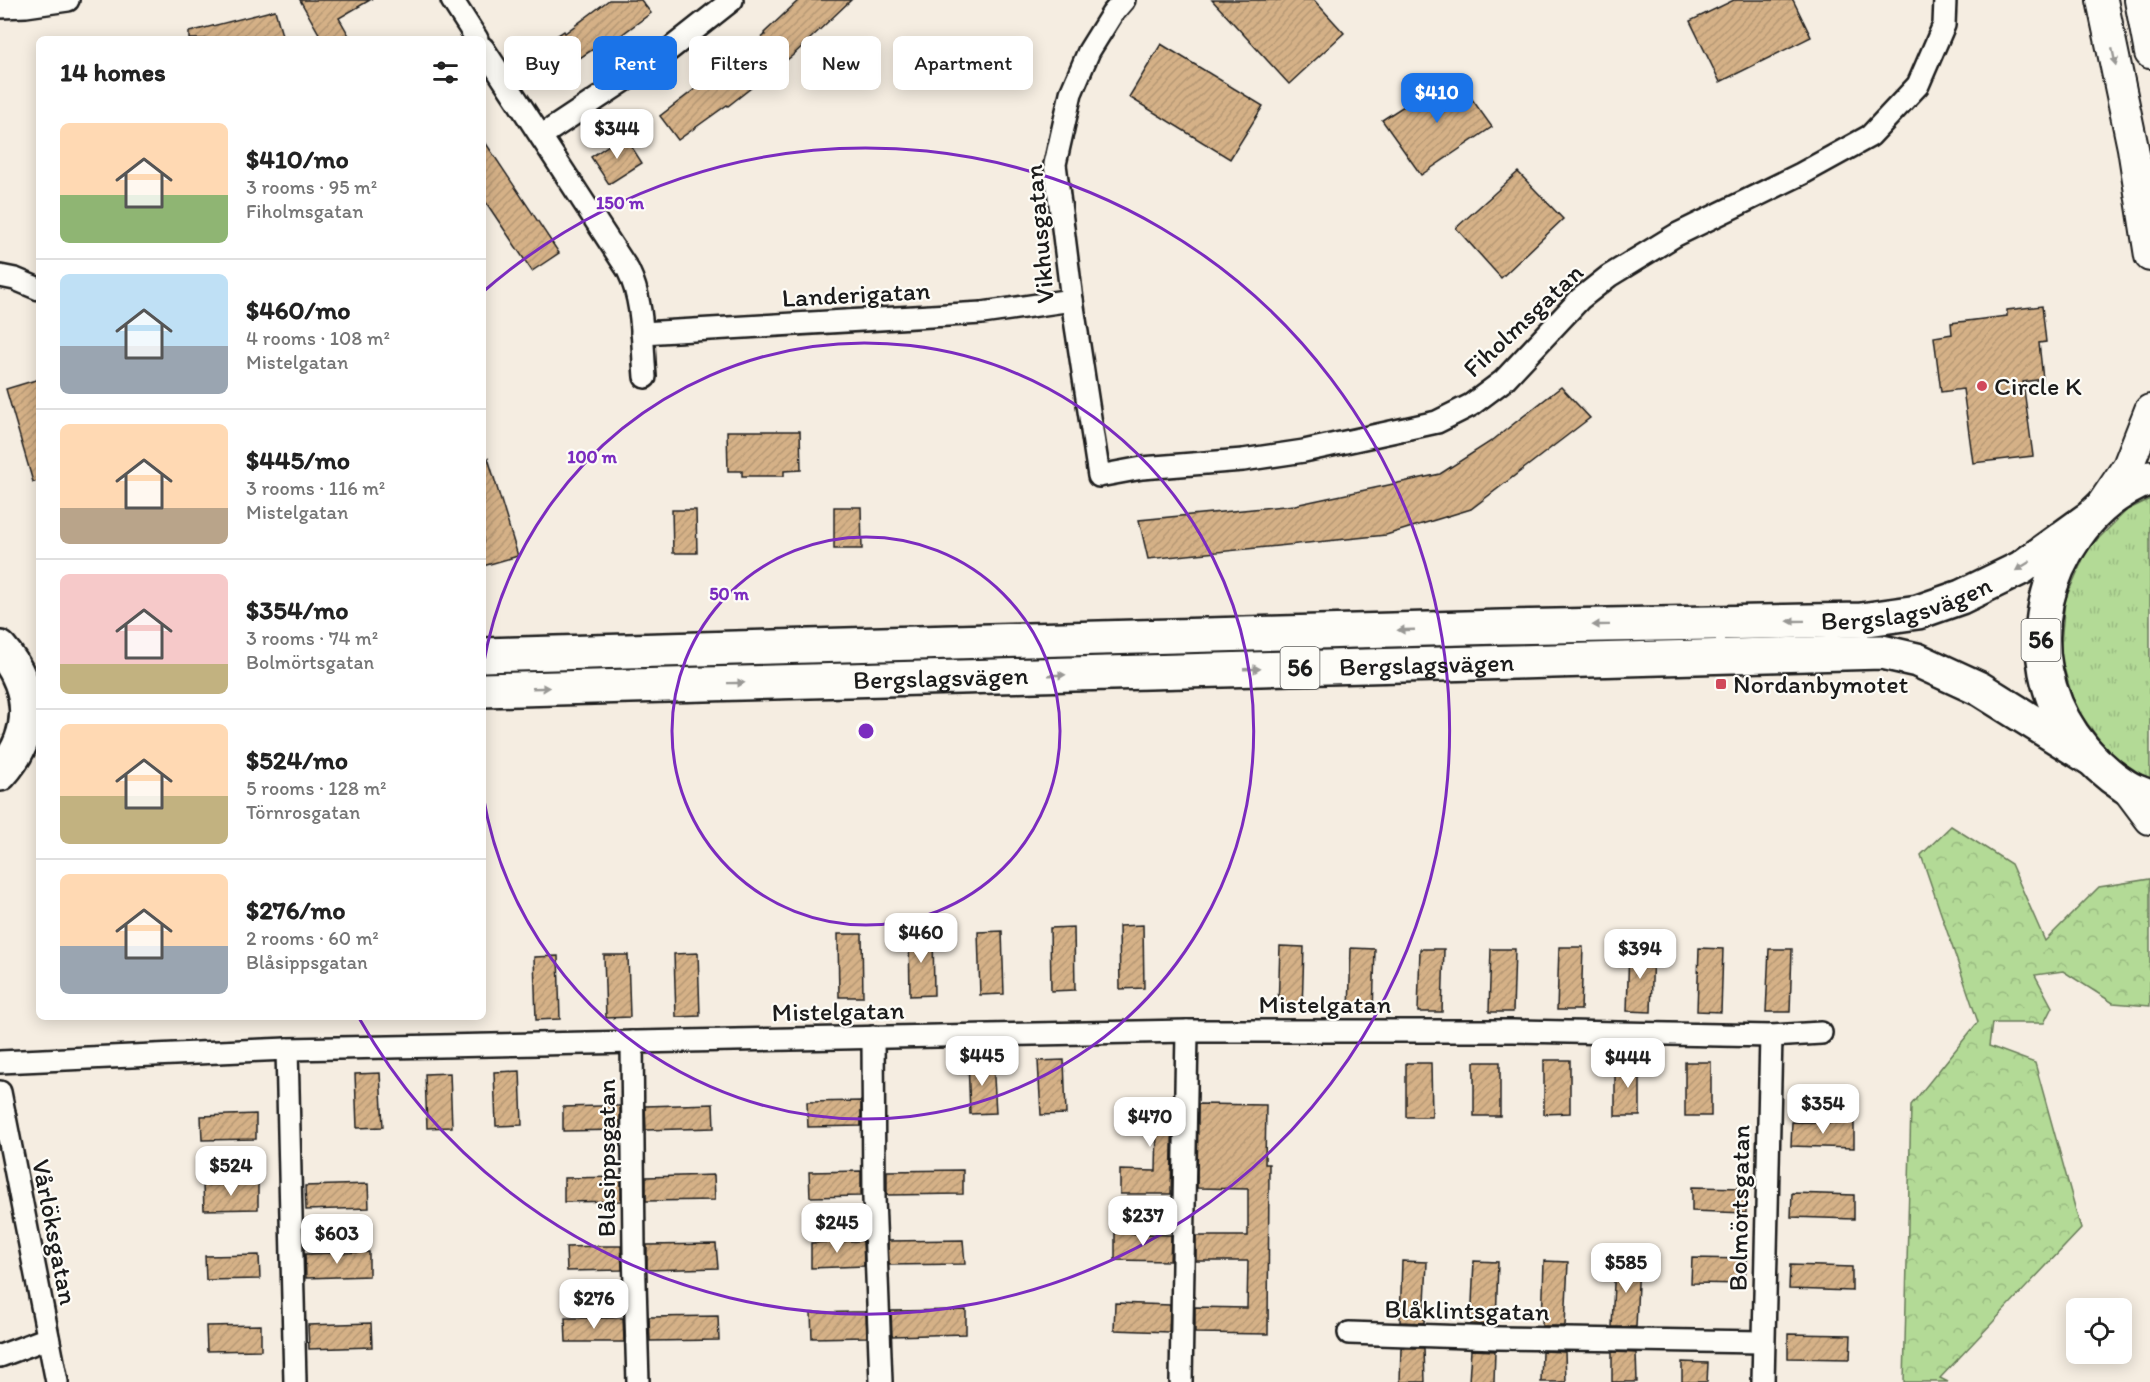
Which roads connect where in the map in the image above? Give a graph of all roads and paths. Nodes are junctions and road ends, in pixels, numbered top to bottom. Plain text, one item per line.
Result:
1 (68, 0) edge
2 (452, 0) edge
3 (732, 0) edge
4 (1125, 0) edge
5 (1945, 0) edge
6 (2102, 0) edge
7 (2140, 0) edge
8 (0, 7) edge
9 (475, 36) edge
10 (486, 53) edge
11 (2150, 53) edge
12 (541, 136) junction
13 (2142, 148) edge
14 (2150, 256) edge
15 (0, 276) edge
16 (36, 288) edge
17 (1072, 300) junction
18 (642, 333) junction
19 (645, 377) dead end
20 (2150, 410) edge
21 (1099, 476) joint
22 (2150, 478) edge
23 (2093, 514) junction
24 (0, 642) edge
25 (0, 648) edge
26 (36, 655) edge
27 (486, 655) edge
28 (486, 690) edge
29 (36, 748) edge
30 (2090, 758) junction
31 (1, 773) edge
32 (2138, 792) edge
33 (2150, 819) edge
34 (1187, 1031) junction
35 (1821, 1033) dead end
36 (1771, 1036) junction
37 (873, 1037) junction
38 (633, 1042) junction
39 (287, 1049) junction
40 (0, 1062) edge
41 (0, 1092) edge
42 (1349, 1333) dead end
43 (48, 1338) junction
44 (1763, 1342) junction
45 (0, 1356) edge
46 (57, 1382) edge
47 (295, 1382) edge
48 (638, 1382) edge
49 (881, 1382) edge
50 (1181, 1382) edge
51 (1762, 1382) edge

1 - 8 street
2 - 9 street
3 - 12 street
4 - 17 street, Vikhusgatan
5 - 21 street, Fiholmsgatan
6 -> 13 main road
7 - 11 main road
10 - 12 street
12 - 18 street
13 - 14 main road
15 - 16 street
17 - 18 street, Landerigatan
17 - 21 street, Vikhusgatan
18 - 19 street
20 - 23 main road
22 - 23 highway, 56
23 -> 27 highway, Bergslagsvägen / 56
23 - 30 highway, 56
24 - 26 highway
25 - 31 highway
28 -> 30 highway, Bergslagsvägen / 56
29 - 31 highway
30 - 32 highway, 56
32 - 33 main road
34 - 36 street, Mistelgatan
34 - 37 street, Mistelgatan
34 - 50 street
35 - 36 street, Mistelgatan
36 - 44 street, Bolmörtsgatan
37 - 38 street, Mistelgatan
37 - 49 street
38 - 39 street, Mistelgatan
38 - 48 street, Blåsippsgatan
39 - 40 street, Mistelgatan
39 - 47 street
41 - 43 street, Vårlöksgatan
42 - 44 street, Blåklintsgatan
43 - 45 street
43 - 46 street, Vårlöksgatan
44 - 51 street, Bolmörtsgatan

